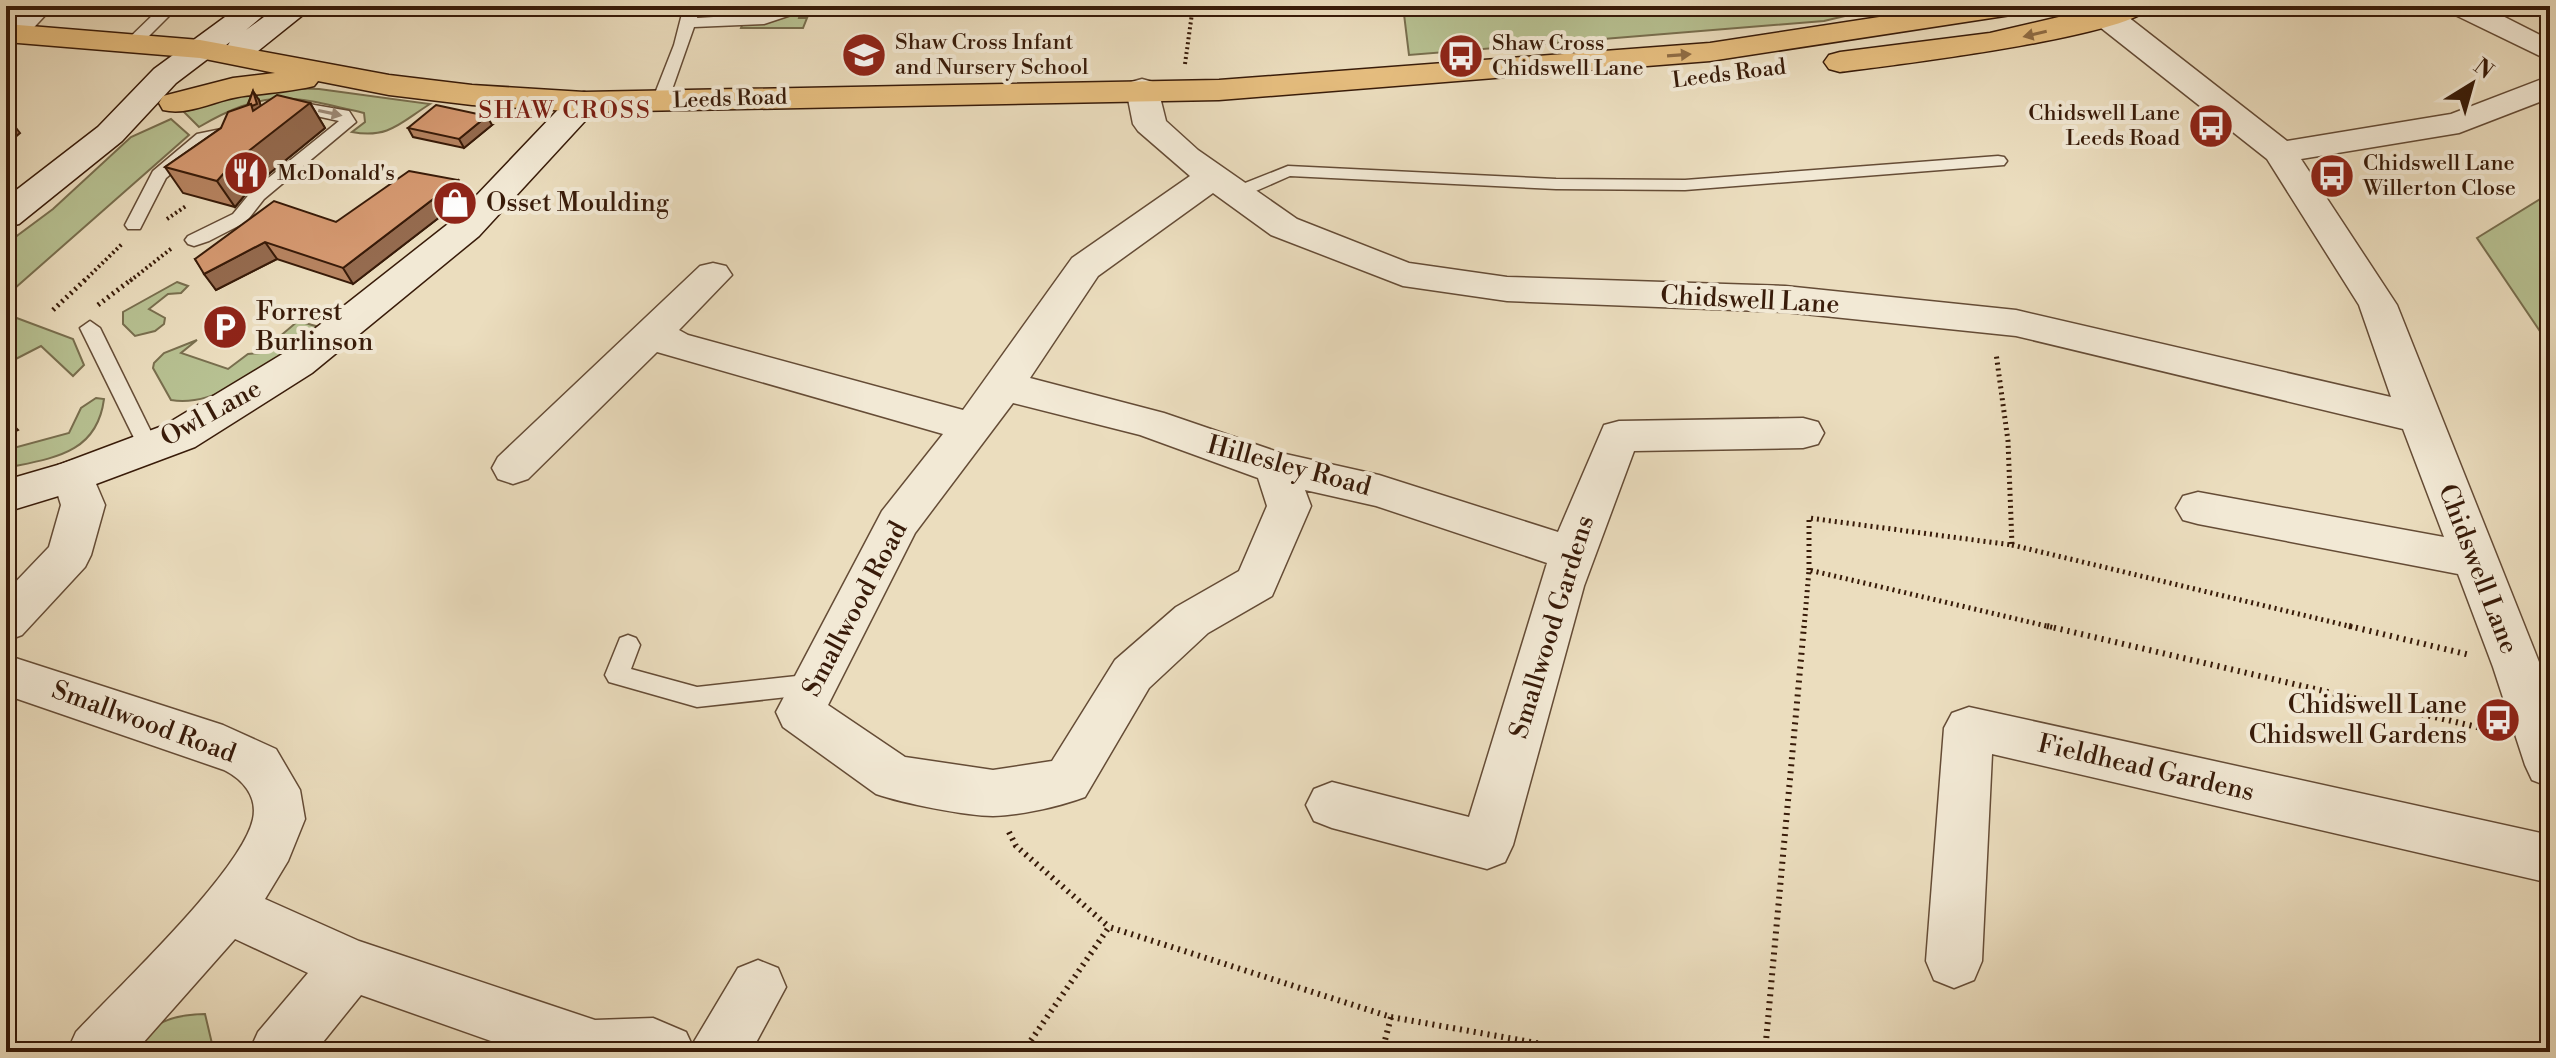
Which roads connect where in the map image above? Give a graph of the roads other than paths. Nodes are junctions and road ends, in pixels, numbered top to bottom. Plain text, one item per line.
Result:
1 (39, 6) edge
2 (159, 6) edge
3 (259, 6) edge
4 (299, 6) edge
5 (692, 6) edge
6 (827, 6) edge
7 (2011, 6) edge
8 (2460, 6) edge
9 (2114, 10) edge
10 (687, 23) junction
11 (9, 33) edge
12 (133, 43) junction
13 (200, 49) junction
14 (2550, 52) edge
15 (235, 54) junction
16 (337, 74) junction
17 (2550, 86) edge
18 (1142, 89) junction
19 (1219, 90) junction
20 (660, 101) junction
21 (584, 102) junction
22 (175, 103) junction
23 (110, 134) junction
24 (544, 146) junction
25 (2280, 152) junction
26 (1998, 161) dead end
27 (1224, 185) junction
28 (6, 216) edge
29 (130, 233) road end
30 (194, 240) dead end
31 (713, 275) dead end
32 (89, 320) road end
33 (654, 332) junction
34 (1004, 386) junction
35 (2419, 418) junction
36 (970, 427) junction
37 (1803, 433) dead end
38 (149, 448) junction
39 (513, 468) dead end
40 (1276, 468) junction
41 (73, 476) junction
42 (6, 496) edge
43 (2198, 508) dead end
44 (1571, 554) junction
45 (2475, 560) junction
46 (6, 622) edge
47 (628, 645) dead end
48 (6, 675) edge
49 (815, 684) junction
50 (2550, 765) edge
51 (1332, 805) dead end
52 (2550, 859) edge
53 (226, 908) junction
54 (1954, 961) dead end
55 (351, 965) junction
56 (758, 987) dead end
57 (96, 1052) edge
58 (278, 1052) edge
59 (666, 1052) edge
60 (718, 1052) edge

1 - 11 street
2 - 12 lane
3 - 13 street
4 - 15 street
5 - 10 lane
6 - 10 lane
19 -> 7 main road, Leeds Road
8 - 14 street
9 -> 19 main road, Leeds Road
9 - 25 street, Chidswell Lane
10 - 20 lane
11 - 12 main road, Leeds Road
12 - 13 main road, Leeds Road
13 - 15 main road, Leeds Road
13 - 23 street
15 - 16 main road, Leeds Road
15 - 22 street
16 - 21 main road, Leeds Road
16 - 22 main road
17 - 25 street
18 - 19 main road, Leeds Road
18 - 20 main road, Leeds Road
18 - 27 street, Chidswell Lane
20 - 21 main road, Leeds Road
20 - 24 street
21 - 24 street, Owl Lane
22 - 23 street
23 - 28 street
24 - 38 street, Owl Lane
25 - 35 street, Chidswell Lane
26 - 27 lane
27 - 34 street, Smallwood Road
27 - 35 street, Chidswell Lane
29 -> 30 lane
31 - 33 street
32 - 38 lane
33 - 36 street
33 - 39 street
34 - 36 street, Smallwood Road
34 - 40 street, Hillesley Road
35 - 45 street, Chidswell Lane
36 - 49 street, Smallwood Road
37 - 44 street, Smallwood Gardens
38 - 41 street, Owl Lane
40 - 44 street, Hillesley Road
40 - 49 street, Smallwood Road
41 - 42 street, Owl Lane
41 - 46 street
43 - 45 street
44 - 51 street, Smallwood Gardens
45 - 50 street, Chidswell Lane
47 - 49 lane
48 - 53 street, Smallwood Road
52 - 54 street, Fieldhead Gardens
53 - 55 street
53 - 57 street, Smallwood Road
55 - 58 street
55 - 59 street
56 - 60 street

